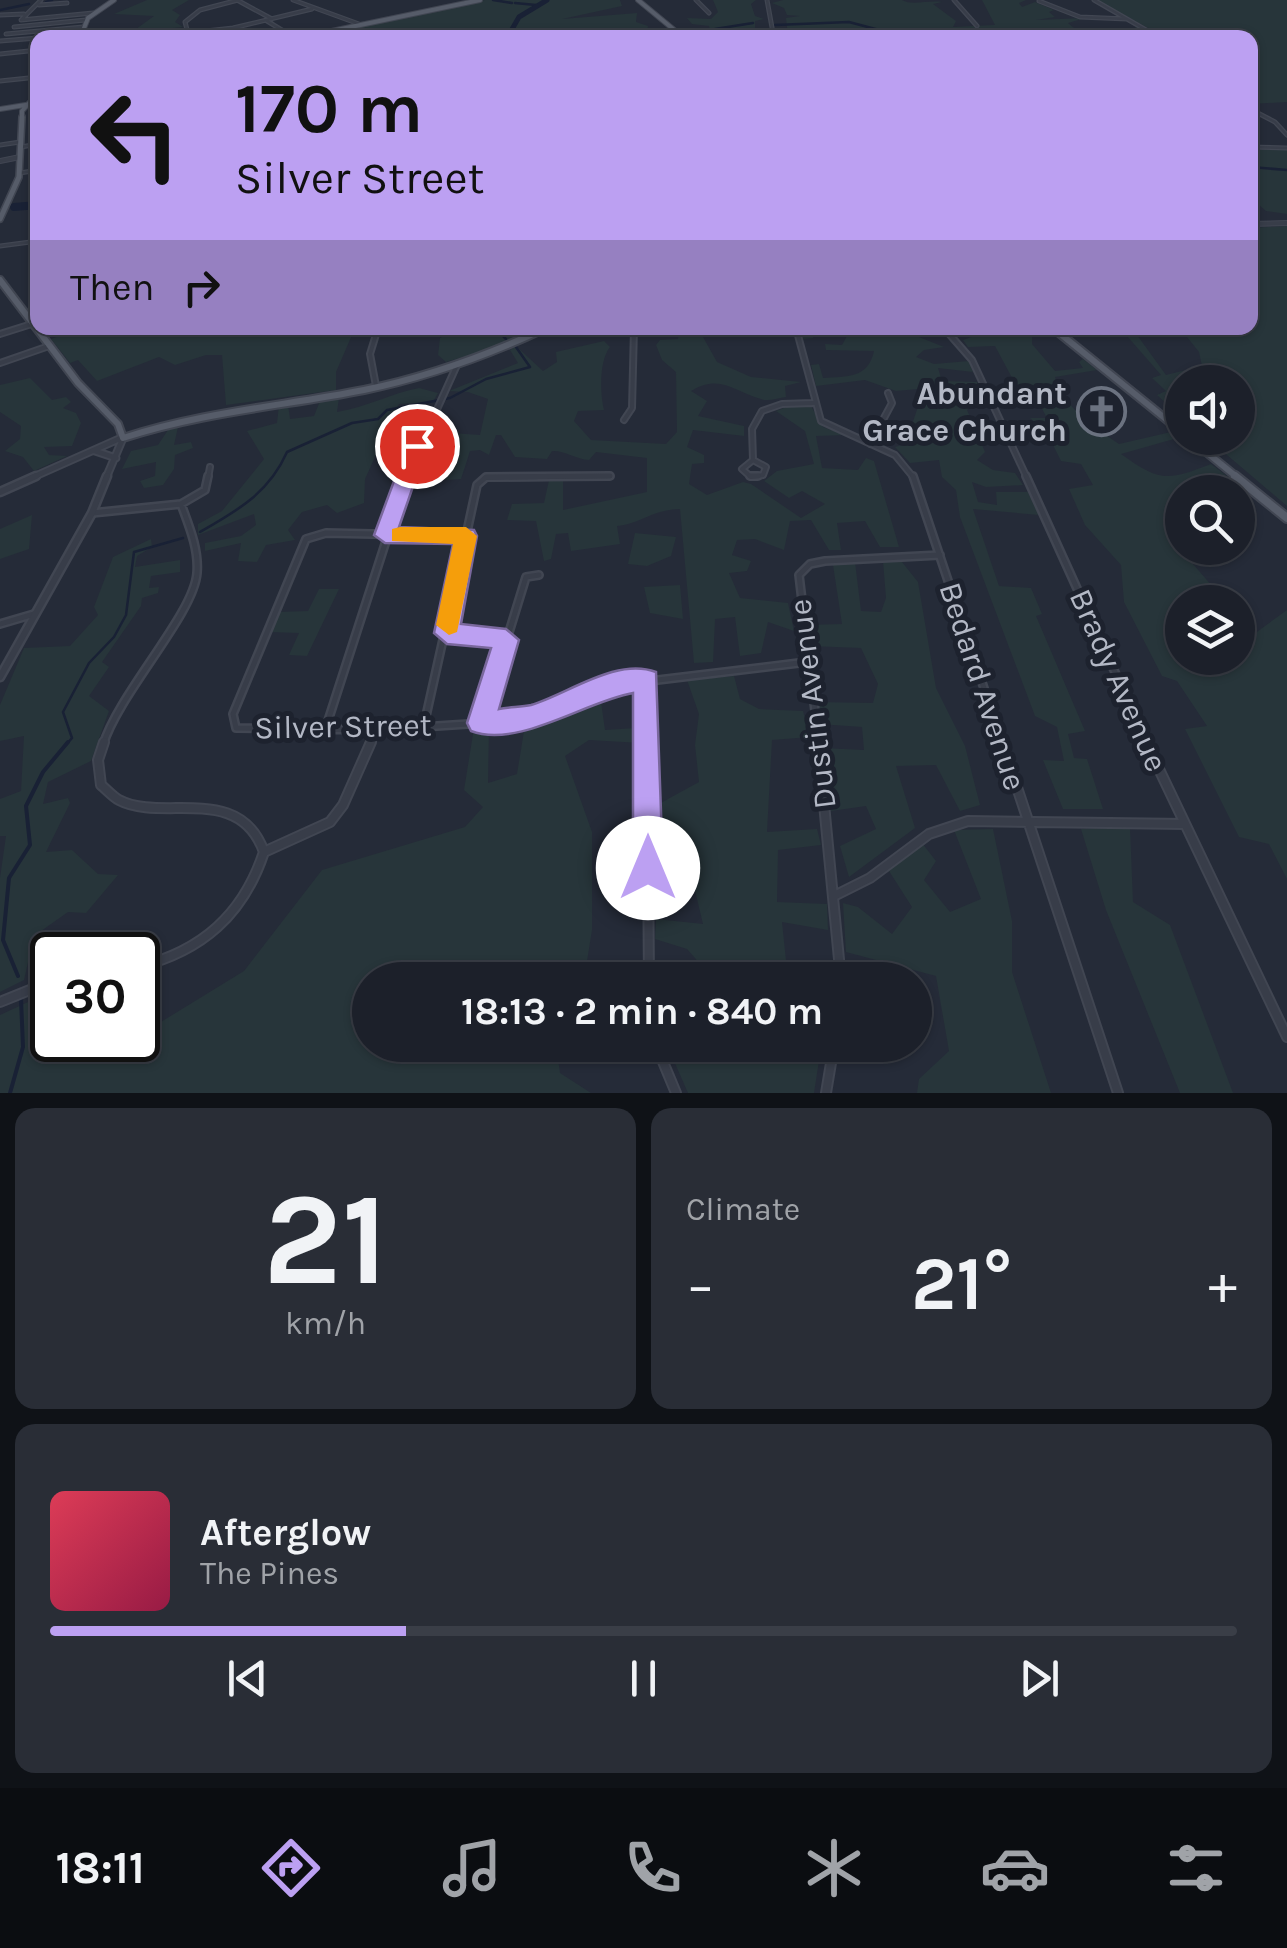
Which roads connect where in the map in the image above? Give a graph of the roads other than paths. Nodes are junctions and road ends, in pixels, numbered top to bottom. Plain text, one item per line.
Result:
1 (41, 0) edge
2 (114, 0) edge
3 (238, 0) edge
4 (292, 0) edge
5 (480, 0) edge
6 (638, 0) edge
7 (696, 0) edge
8 (767, 0) edge
9 (954, 0) edge
10 (1032, 0) edge
11 (1040, 0) edge
12 (1094, 0) edge
13 (67, 3) dead end
14 (36, 5) junction
15 (312, 9) junction
16 (92, 13) junction
17 (27, 14) junction
18 (709, 14) dead end
19 (0, 15) edge
20 (272, 19) junction
21 (1127, 19) junction
22 (21, 20) junction
23 (86, 20) junction
24 (265, 20) junction
25 (359, 24) junction
26 (977, 26) dead end
27 (14, 27) junction
28 (82, 27) junction
29 (237, 28) junction
30 (49, 30) edge
31 (81, 30) edge
32 (187, 30) edge
33 (222, 30) edge
34 (241, 30) edge
35 (282, 30) edge
36 (332, 30) edge
37 (674, 30) edge
38 (774, 30) edge
39 (1146, 30) edge
40 (30, 32) edge
41 (6, 34) junction
42 (30, 39) edge
43 (0, 41) edge
44 (30, 51) edge
45 (0, 54) edge
46 (30, 78) edge
47 (0, 80) edge
48 (30, 100) edge
49 (26, 104) junction
50 (30, 104) edge
51 (0, 108) edge
52 (1258, 113) edge
53 (1287, 135) edge
54 (20, 144) junction
55 (30, 144) edge
56 (0, 145) edge
57 (1258, 148) edge
58 (1287, 148) edge
59 (20, 157) junction
60 (0, 160) edge
61 (30, 171) edge
62 (20, 173) junction
63 (0, 220) edge
64 (1287, 223) edge
65 (1258, 224) edge
66 (30, 242) edge
67 (0, 246) edge
68 (0, 280) edge
69 (12, 295) junction
70 (0, 299) edge
71 (30, 315) edge
72 (30, 324) edge
73 (0, 334) edge
74 (44, 335) edge
75 (376, 335) edge
76 (528, 335) edge
77 (634, 335) edge
78 (798, 335) edge
79 (950, 335) edge
80 (1062, 335) edge
81 (50, 346) junction
82 (459, 362) junction
83 (0, 363) edge
84 (376, 386) junction
85 (888, 392) dead end
86 (813, 403) junction
87 (1165, 418) edge
88 (624, 420) dead end
89 (116, 421) junction
90 (164, 423) junction
91 (122, 438) junction
92 (870, 444) junction
93 (88, 452) junction
94 (1210, 455) edge
95 (116, 458) junction
96 (753, 460) junction
97 (210, 467) dead end
98 (610, 476) dead end
99 (0, 492) edge
100 (182, 504) junction
101 (92, 513) junction
102 (1287, 518) edge
103 (385, 535) junction
104 (466, 536) junction
105 (940, 555) junction
106 (540, 576) dead end
107 (34, 614) junction
108 (0, 624) edge
109 (447, 633) junction
110 (506, 640) junction
111 (807, 662) junction
112 (0, 677) edge
113 (646, 680) junction
114 (481, 723) junction
115 (424, 725) junction
116 (326, 730) junction
117 (376, 730) junction
118 (1028, 822) junction
119 (1185, 824) junction
120 (264, 852) junction
121 (836, 896) junction
122 (160, 962) edge
123 (649, 962) edge
124 (840, 962) edge
125 (30, 990) edge
126 (0, 1002) edge
127 (1287, 1037) edge
128 (663, 1062) edge
129 (831, 1062) edge
130 (676, 1093) edge
131 (826, 1093) edge
132 (1118, 1093) edge

1 - 14 street
2 - 16 main road
3 - 20 street
3 - 32 street
4 - 15 street
5 - 25 main road
6 - 37 main road
7 - 18 street
8 - 38 street
9 - 26 street
10 - 11 street
11 - 21 street
12 - 21 street
13 - 14 street
14 - 17 street
15 - 20 street
15 - 25 street
16 - 22 street
16 - 23 main road
17 - 19 street
17 - 22 street
20 - 24 street
21 - 39 street
22 - 27 street
23 - 27 street
23 - 28 main road
24 - 29 street
24 - 35 street
25 - 36 main road
27 - 41 street
28 - 30 street
28 - 31 main road
29 - 33 street
29 - 34 street
40 - 41 street
41 - 43 street
42 - 43 street
44 - 45 street
46 - 47 street
48 - 49 main road
49 - 50 main road
49 - 51 main road
49 - 54 main road
52 - 53 street
54 - 55 street
54 - 56 street
54 - 59 main road
57 - 58 street
59 - 60 street
59 - 62 main road
61 - 62 street
62 - 63 main road
64 - 65 street
66 - 67 street
68 - 69 main road
69 - 70 street
69 - 71 main road
72 - 73 street
74 - 81 main road
75 - 84 street
76 - 82 main road
77 - 88 street
78 - 86 street
79 - 119 street, Brady Avenue
80 - 87 main road
81 - 83 street
81 - 89 main road
82 - 84 main road
82 - 103 street
84 - 90 main road
85 - 92 street
86 - 92 street, Bedard Avenue
86 - 96 street
89 - 90 main road
89 - 91 main road
90 - 91 main road
91 - 93 street
91 - 95 street
92 - 105 street, Bedard Avenue
93 - 95 street
93 - 99 street
94 - 102 main road
95 - 101 street
96 - 96 street
97 - 100 street
98 - 104 street
100 - 101 street
100 - 120 street
101 - 107 street
103 - 104 street
103 - 116 street
103 - 116 street, Silver Street
104 - 109 street
105 - 111 street, Dustin Avenue
105 - 118 street, Bedard Avenue
106 - 110 street
107 - 108 street
107 - 112 street
109 - 110 street
109 - 115 street
110 - 114 street
111 - 113 street, Silver Street
111 - 121 street, Dustin Avenue
113 - 114 street, Silver Street
113 - 123 street
114 - 115 street, Silver Street
115 - 117 street, Silver Street
116 - 117 street, Silver Street
117 - 120 street
118 - 119 street
118 - 121 street
118 - 132 street, Bedard Avenue
119 - 127 street, Brady Avenue
120 - 122 street
121 - 124 street, Dustin Avenue
125 - 126 street
128 - 130 street
129 - 131 street

